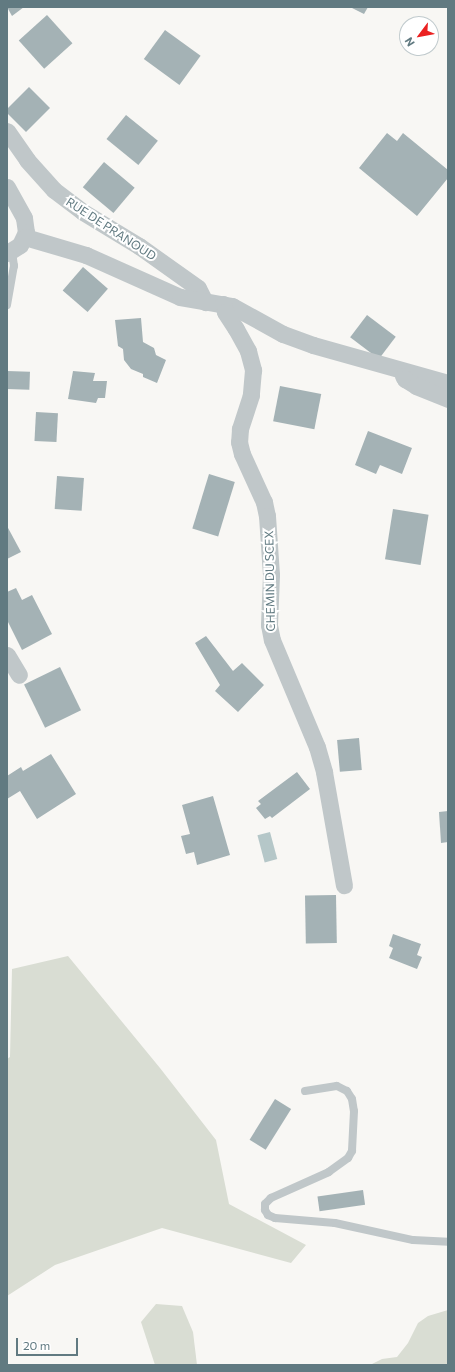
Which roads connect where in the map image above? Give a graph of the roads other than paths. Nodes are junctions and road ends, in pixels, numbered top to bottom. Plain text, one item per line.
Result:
1 (7, 131) edge
2 (7, 187) edge
3 (25, 237) junction
4 (9, 252) edge
5 (206, 302) junction
6 (223, 304) junction
7 (7, 305) edge
8 (402, 371) junction
9 (448, 383) edge
10 (448, 399) edge
11 (7, 655) edge
12 (19, 675) dead end
13 (344, 885) dead end
14 (305, 1091) dead end
15 (448, 1242) edge

1 - 5 street, RUE DE PRANOUD
2 - 3 street
3 - 4 street
3 - 5 street
4 - 7 lane
5 - 6 street
6 - 8 street
6 - 13 street, CHEMIN DU SCEX
8 - 9 street
8 - 10 street
11 - 12 street
14 - 15 lane

